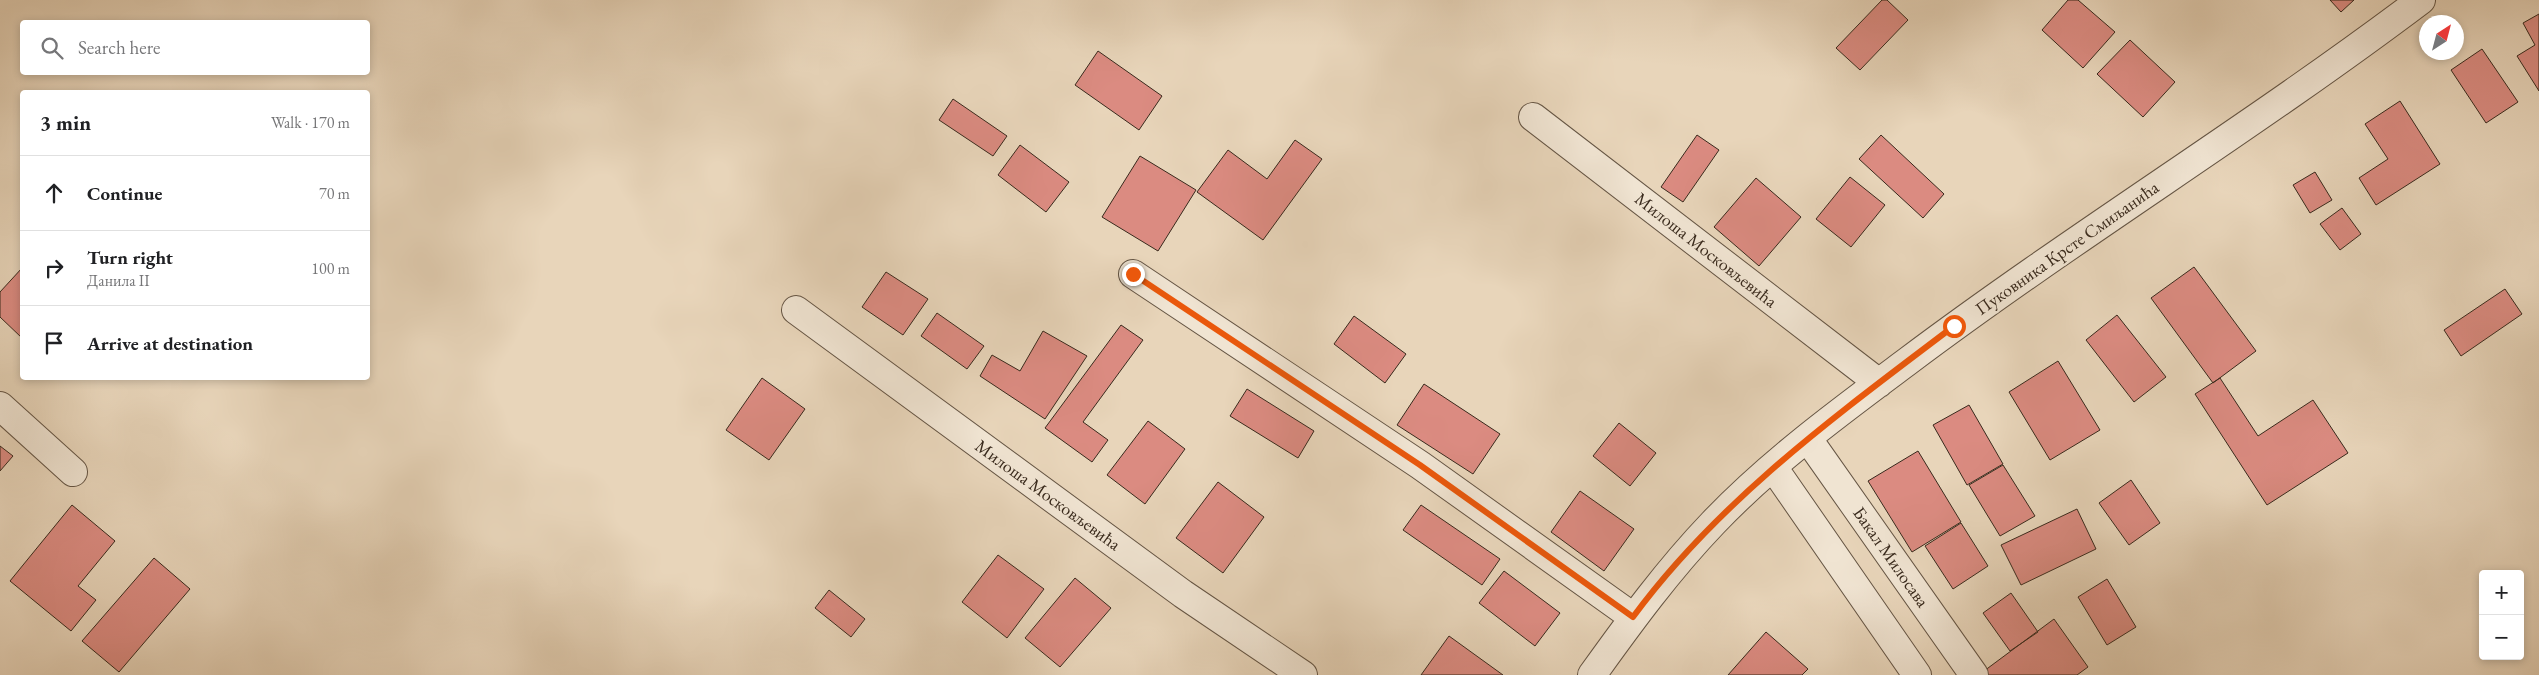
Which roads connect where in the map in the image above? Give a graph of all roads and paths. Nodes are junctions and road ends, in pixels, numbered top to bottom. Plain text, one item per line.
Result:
1 (2421, 0) edge
2 (1533, 117) dead end
3 (1133, 274) dead end
4 (796, 310) dead end
5 (1879, 383) junction
6 (0, 406) edge
7 (1808, 439) junction
8 (1773, 466) junction
9 (73, 472) dead end
10 (1633, 617) junction
11 (1303, 675) edge
12 (1592, 675) edge
13 (1917, 675) edge
14 (1974, 675) edge

1 - 5 street, Пуковника Крсте Смиљанића
2 - 5 street, Милоша Московљевића
3 - 10 street
4 - 11 street, Милоша Московљевића
5 - 7 street, Пуковника Крсте Смиљанића
6 - 9 street
7 - 8 street, Пуковника Крсте Смиљанића
7 - 14 street, Бакал Милосава
8 - 10 street, Пуковника Крсте Смиљанића
8 - 13 street
10 - 12 street, Пуковника Крсте Смиљанића

